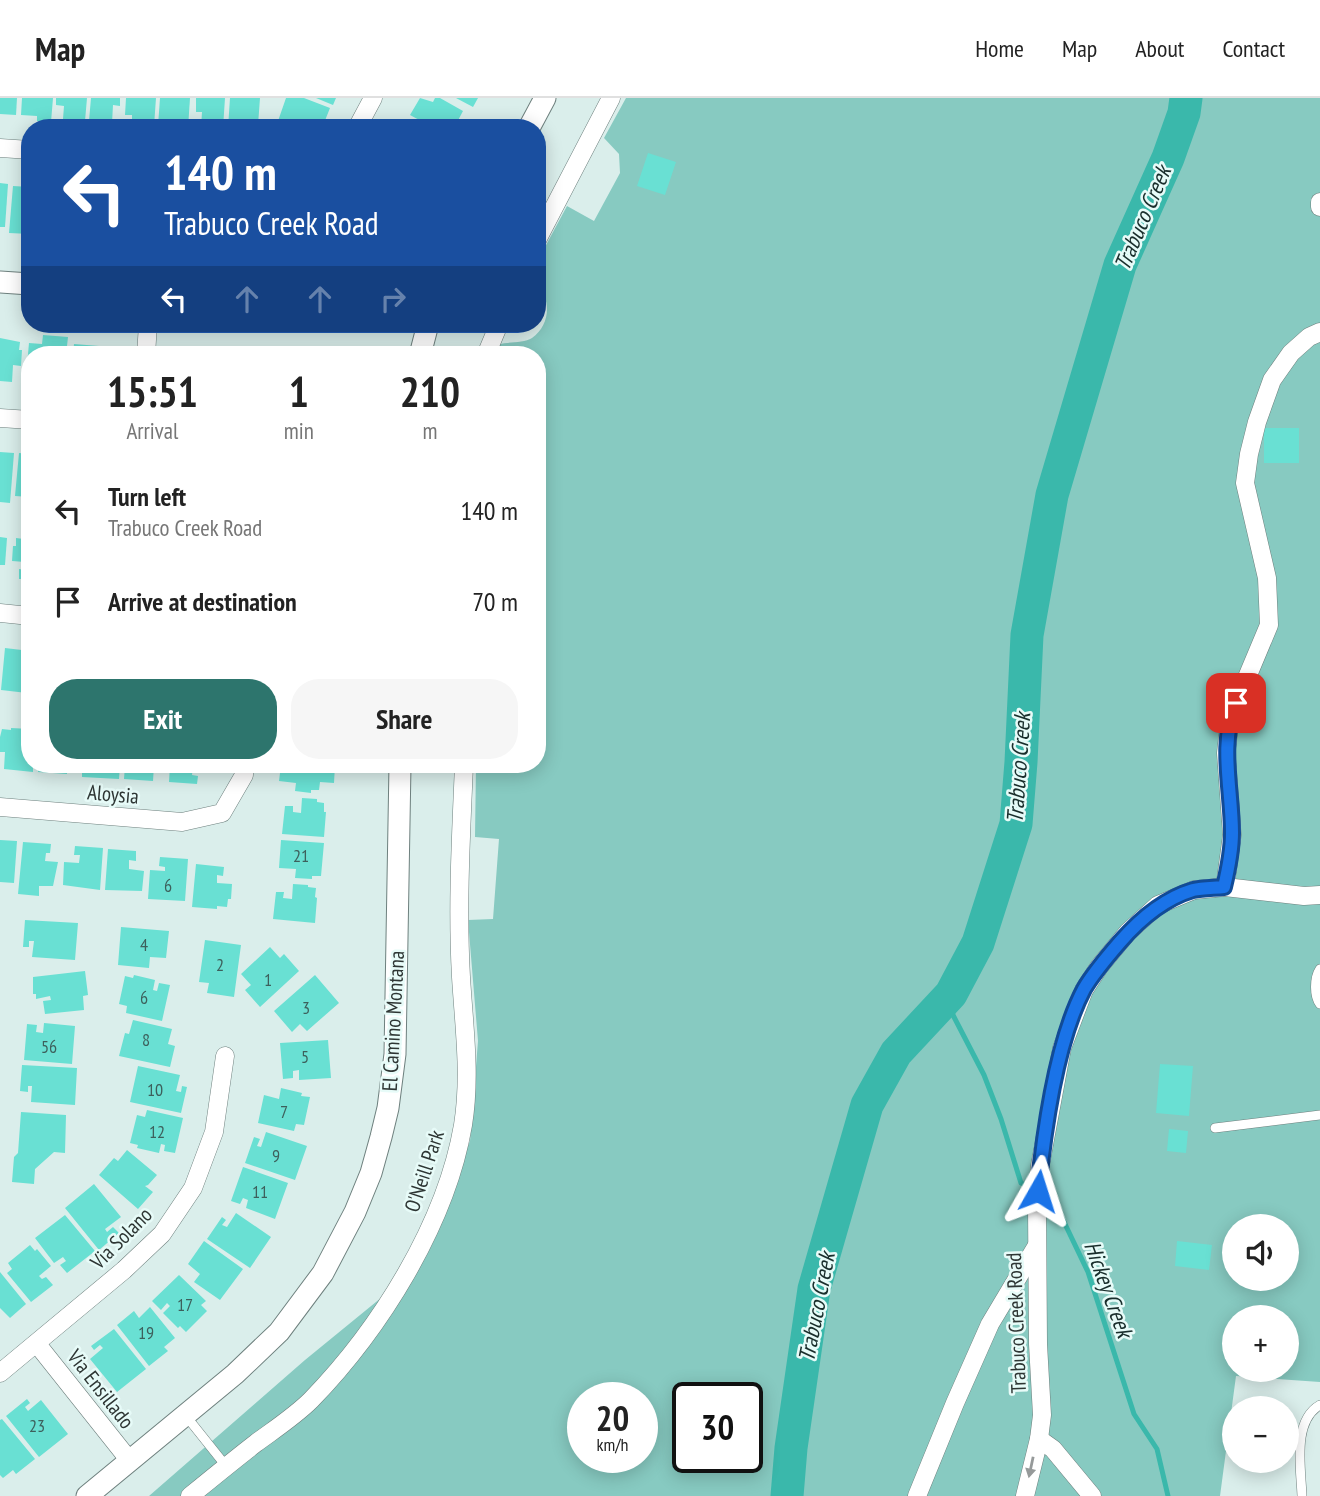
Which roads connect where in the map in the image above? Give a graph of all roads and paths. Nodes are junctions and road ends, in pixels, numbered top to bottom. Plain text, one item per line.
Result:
1 (373, 98) edge
2 (545, 98) edge
3 (611, 98) edge
4 (362, 119) edge
5 (534, 119) edge
6 (0, 148) edge
7 (21, 149) edge
8 (546, 223) edge
9 (0, 282) edge
10 (21, 283) edge
11 (1320, 332) edge
12 (0, 418) edge
13 (21, 419) edge
14 (0, 613) edge
15 (21, 615) edge
16 (244, 773) edge
17 (400, 773) edge
18 (464, 773) edge
19 (0, 807) edge
20 (1224, 887) junction
21 (1320, 895) edge
22 (1320, 969) edge
23 (1320, 1004) edge
24 (225, 1056) dead end
25 (1320, 1115) edge
26 (1215, 1128) dead end
27 (1036, 1247) junction
28 (37, 1344) junction
29 (0, 1373) edge
30 (1320, 1405) edge
31 (186, 1416) junction
32 (1039, 1439) junction
33 (130, 1461) junction
34 (226, 1466) junction
35 (87, 1496) edge
36 (190, 1496) edge
37 (917, 1496) edge
38 (1025, 1496) edge
39 (1092, 1496) edge
40 (1302, 1496) edge

1 - 4 street
2 - 5 street
3 - 8 street
6 - 7 street
9 - 10 street
11 - 20 street
12 - 13 street
14 - 15 street
16 - 19 street, Aloysia
17 - 31 street, El Camino Montana
18 - 34 street, O'Neill Park
20 - 21 street
20 - 27 street, Trabuco Creek Road
22 - 23 lane
24 - 28 street, Via Solano
25 - 26 lane
27 - 32 street, Trabuco Creek Road
27 - 37 street
28 - 29 street, Via Solano
28 - 33 street, Via Ensillado
30 - 40 lane
31 - 33 street, El Camino Montana
31 - 34 lane
32 -> 38 street, Trabuco Creek Road
32 - 39 street
33 - 35 street, El Camino Montana
34 - 36 street, O'Neill Park

